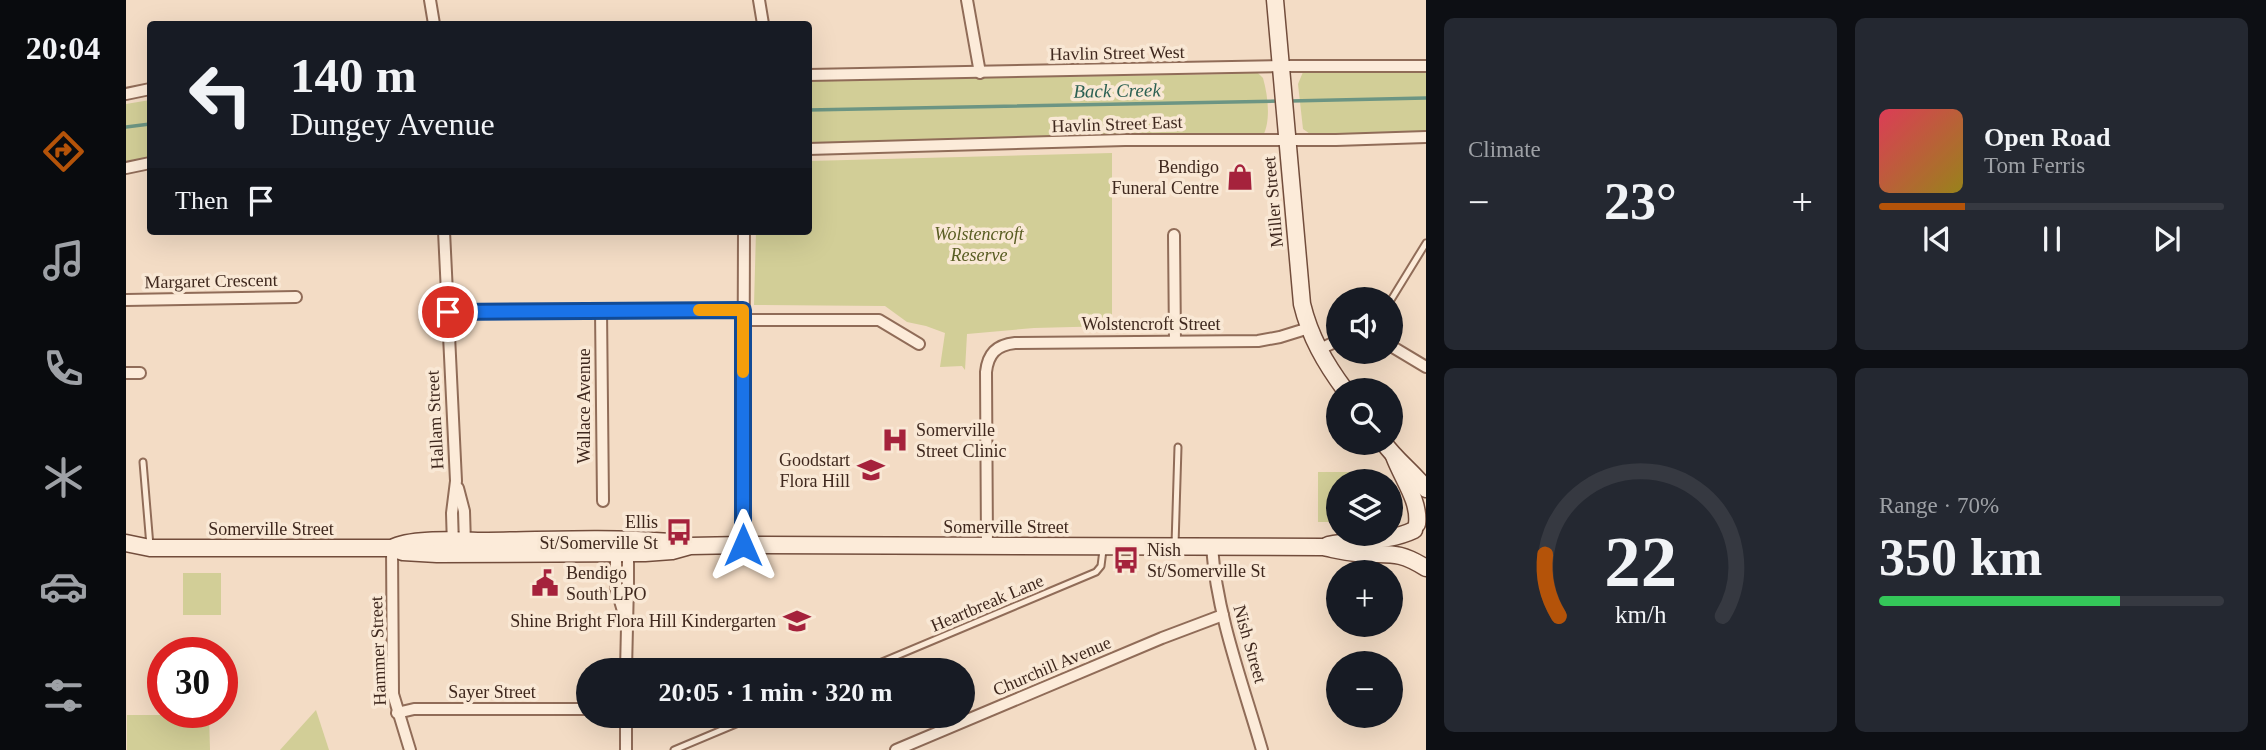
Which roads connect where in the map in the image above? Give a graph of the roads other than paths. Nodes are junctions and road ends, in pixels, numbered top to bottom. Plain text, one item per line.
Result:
1 (430, 0) edge
2 (759, 0) edge
3 (967, 0) edge
4 (1275, 0) edge
5 (434, 21) edge
6 (762, 21) edge
7 (1281, 66) junction
8 (1426, 66) edge
9 (979, 73) junction
10 (812, 75) edge
11 (147, 90) edge
12 (126, 94) edge
13 (1426, 136) edge
14 (1287, 140) junction
15 (812, 149) edge
16 (147, 164) edge
17 (126, 168) edge
18 (444, 235) edge
19 (744, 235) edge
20 (1174, 235) dead end
21 (1426, 243) edge
22 (1399, 287) edge
23 (296, 297) dead end
24 (126, 300) edge
25 (601, 310) junction
26 (448, 312) junction
27 (743, 315) junction
28 (1309, 328) junction
29 (1175, 341) junction
30 (919, 344) dead end
31 (1326, 346) edge
32 (1318, 350) junction
33 (1403, 353) edge
34 (1426, 367) edge
35 (126, 373) edge
36 (140, 373) dead end
37 (1337, 378) edge
38 (1178, 447) dead end
39 (1394, 456) joint
40 (143, 462) dead end
41 (1426, 489) edge
42 (603, 501) dead end
43 (1419, 524) edge
44 (126, 543) edge
45 (743, 545) junction
46 (1103, 546) junction
47 (460, 547) junction
48 (987, 547) junction
49 (1175, 547) junction
50 (1212, 547) junction
51 (1322, 547) junction
52 (150, 548) junction
53 (393, 548) junction
54 (622, 549) junction
55 (126, 554) edge
56 (1423, 568) edge
57 (1223, 615) junction
58 (626, 658) edge
59 (892, 658) edge
60 (576, 709) edge
61 (397, 713) junction
62 (626, 728) edge
63 (726, 728) edge
64 (411, 750) edge
65 (626, 750) edge
66 (674, 750) edge
67 (896, 750) edge
68 (1262, 750) edge

1 - 5 street
2 - 6 street
3 - 9 street
4 - 7 street, Miller Street
7 - 8 street, Havlin Street West
7 - 9 street, Havlin Street West
7 - 14 street, Miller Street
9 - 10 street, Havlin Street West
11 - 12 street
13 - 14 street, Havlin Street East
14 - 15 street, Havlin Street East
14 - 28 street, Miller Street
16 - 17 street
18 - 26 street, Hallam Street
19 - 27 street
20 - 29 street
21 - 22 lane
23 - 24 street, Margaret Crescent
25 - 26 street
25 - 27 street
25 - 42 street, Wallace Avenue
26 - 47 street, Hallam Street
27 - 30 street
27 - 45 street
28 - 29 street, Wolstencroft Street
28 - 32 street, Miller Street
29 - 48 street, Wolstencroft Street
31 - 32 street
32 - 37 street, Miller Street
33 - 34 street
35 - 36 street
38 - 49 lane
39 - 41 street
39 - 43 street
40 - 52 lane
43 - 51 street, Somerville Street
43 - 56 street
44 - 52 street, Somerville Street
45 - 48 street, Somerville Street
45 - 54 street, Somerville Street
46 - 48 street, Somerville Street
46 - 49 street, Somerville Street
46 - 59 lane, Heartbreak Lane
47 - 53 street, Somerville Street
47 - 54 street, Somerville Street
49 - 50 street, Somerville Street
50 - 51 street, Somerville Street
50 - 57 street, Nish Street
51 - 56 street, Somerville Street
52 - 53 street, Somerville Street
52 - 55 street, Somerville Street
53 - 61 street, Hammer Street
54 - 58 street
57 - 67 street, Churchill Avenue
57 - 68 street, Nish Street
60 - 61 street, Sayer Street
61 - 64 street, Hammer Street
62 - 65 street
63 - 66 lane

